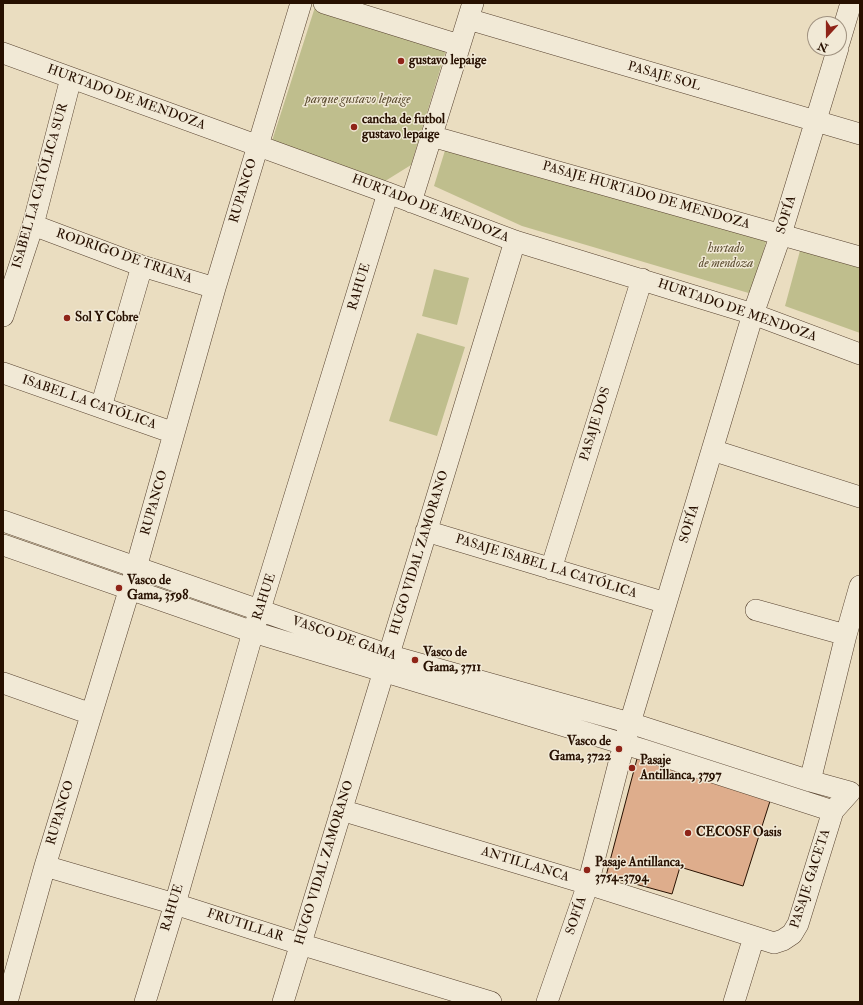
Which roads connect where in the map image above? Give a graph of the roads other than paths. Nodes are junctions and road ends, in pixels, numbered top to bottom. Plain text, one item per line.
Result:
1 (301, 3) edge
2 (324, 3) edge
3 (850, 5) edge
4 (470, 11) edge
5 (847, 16) edge
6 (459, 45) junction
7 (3, 53) edge
8 (836, 56) edge
9 (71, 78) junction
10 (816, 121) junction
11 (860, 134) edge
12 (431, 136) junction
13 (257, 146) junction
14 (388, 193) junction
15 (411, 202) junction
16 (33, 225) junction
17 (782, 234) junction
18 (515, 241) junction
19 (860, 257) edge
20 (142, 266) junction
21 (642, 279) junction
22 (215, 288) junction
23 (753, 314) junction
24 (3, 316) edge
25 (860, 354) edge
26 (3, 373) edge
27 (100, 407) junction
28 (174, 433) junction
29 (712, 450) junction
30 (860, 497) edge
31 (3, 521) edge
32 (426, 532) junction
33 (3, 545) edge
34 (136, 568) junction
35 (551, 569) junction
36 (860, 586) edge
37 (129, 590) junction
38 (666, 603) junction
39 (756, 610) dead end
40 (261, 611) junction
41 (253, 632) junction
42 (846, 635) junction
43 (386, 663) junction
44 (3, 683) edge
45 (91, 714) junction
46 (630, 723) junction
47 (624, 744) junction
48 (810, 781) junction
49 (850, 792) joint
50 (341, 810) junction
51 (833, 811) junction
52 (45, 866) junction
53 (588, 884) junction
54 (175, 904) junction
55 (754, 937) junction
56 (300, 944) junction
57 (7, 1002) edge
58 (145, 1002) edge
59 (283, 1002) edge
60 (491, 1002) edge
61 (547, 1002) edge
62 (734, 1002) edge

1 - 13 street, RUPANCO
2 - 6 street
3 - 5 street
4 - 6 street
4 - 10 street, PASAJE SOL
6 - 12 street
7 - 9 street, HURTADO DE MENDOZA
8 - 10 street, SOFÍA
9 - 13 street, HURTADO DE MENDOZA
9 - 16 street, ISABEL LA CATÓLICA SUR
10 - 11 street, PASAJE SOL
10 - 17 street, SOFÍA
12 - 15 street
12 - 17 street, PASAJE HURTADO DE MENDOZA
13 - 14 street, HURTADO DE MENDOZA
13 - 22 street, RUPANCO
14 - 15 street, HURTADO DE MENDOZA
14 - 40 street, RAHUE
15 - 18 street, HURTADO DE MENDOZA
16 - 20 street, RODRIGO DE TRIANA
16 - 24 street, ISABEL LA CATÓLICA SUR
17 - 19 street, PASAJE HURTADO DE MENDOZA
17 - 23 street, SOFÍA
18 - 21 street, HURTADO DE MENDOZA
18 - 32 street, HUGO VIDAL ZAMORANO
20 - 22 street, RODRIGO DE TRIANA
20 - 27 street
21 - 23 street, HURTADO DE MENDOZA
21 - 35 street, PASAJE DOS
22 - 28 street, RUPANCO
23 - 25 street, HURTADO DE MENDOZA
23 - 29 street, SOFÍA
26 - 27 street, ISABEL LA CATÓLICA
27 - 28 street, ISABEL LA CATÓLICA
28 - 34 street, RUPANCO
29 - 30 street
29 - 38 street, SOFÍA
31 - 34 street, VASCO DE GAMA
32 - 35 street, PASAJE ISABEL LA CATÓLICA
32 - 43 street, HUGO VIDAL ZAMORANO
33 - 37 street, VASCO DE GAMA
34 - 37 street, RUPANCO
34 - 40 street, VASCO DE GAMA
35 - 38 street, PASAJE ISABEL LA CATÓLICA
36 - 42 street
37 - 41 street, VASCO DE GAMA
37 - 45 street, RUPANCO
38 - 46 street, SOFÍA
39 - 42 street
40 - 41 street, RAHUE
40 - 43 street, VASCO DE GAMA
41 - 43 street, VASCO DE GAMA
41 - 54 street, RAHUE
42 - 48 street
43 - 46 street, VASCO DE GAMA
43 - 47 street, VASCO DE GAMA
43 - 50 street, HUGO VIDAL ZAMORANO
44 - 45 street
45 - 52 street, RUPANCO
46 - 47 street, SOFÍA
46 - 48 street, VASCO DE GAMA
47 - 51 street, VASCO DE GAMA
47 - 53 street, SOFÍA
48 - 49 street, VASCO DE GAMA
49 - 51 street, PASAJE GACETA
50 - 53 street, ANTILLANCA
50 - 56 street, HUGO VIDAL ZAMORANO
51 - 55 street, PASAJE GACETA
52 - 54 street, FRUTILLAR
52 - 57 street, RUPANCO
53 - 55 street, ANTILLANCA
53 - 61 street, SOFÍA
54 - 56 street, FRUTILLAR
54 - 58 street, RAHUE
55 - 62 street
56 - 59 street, HUGO VIDAL ZAMORANO
56 - 60 street, FRUTILLAR

